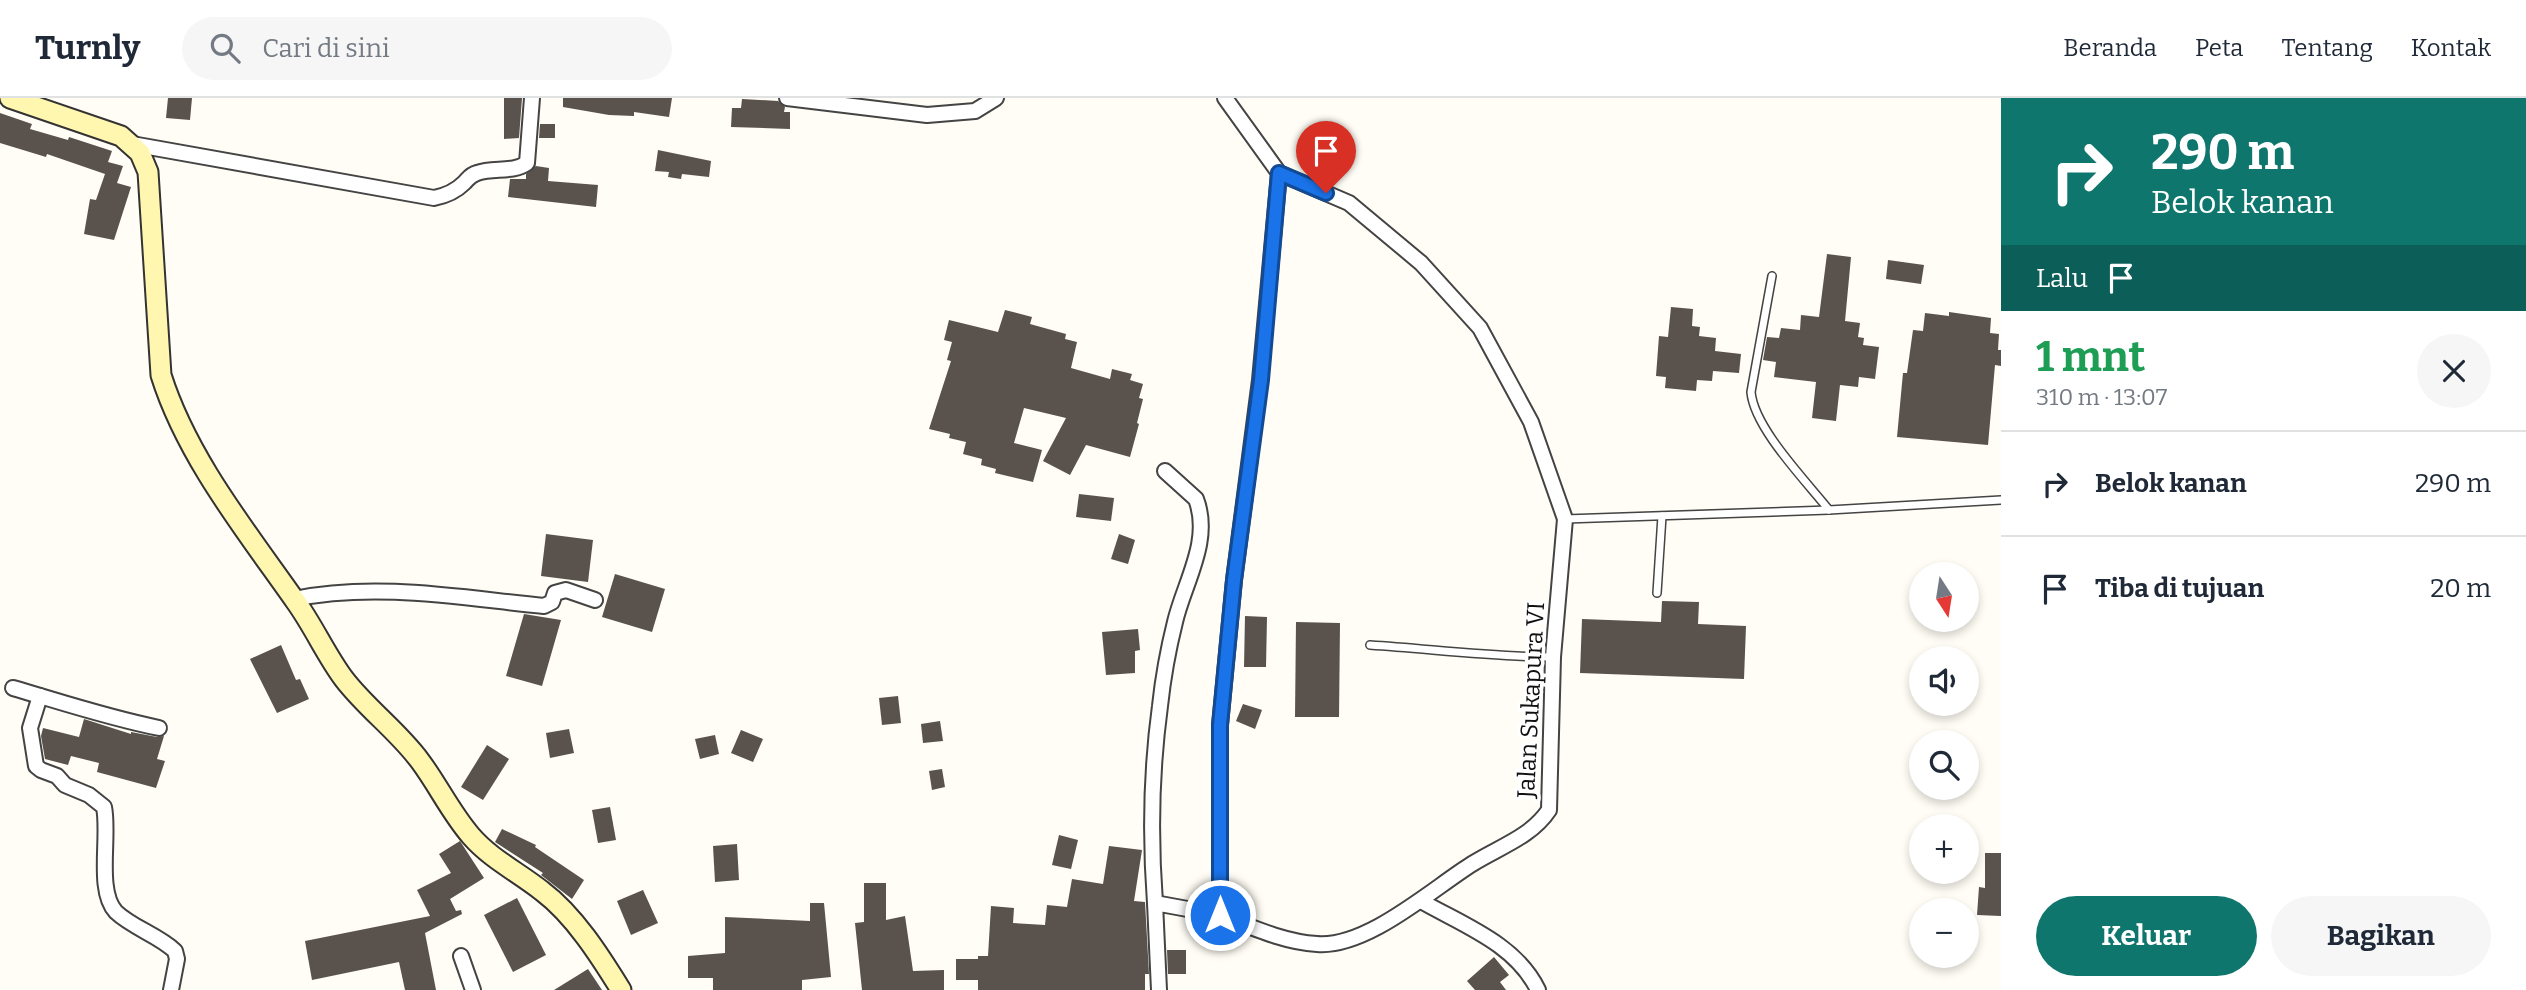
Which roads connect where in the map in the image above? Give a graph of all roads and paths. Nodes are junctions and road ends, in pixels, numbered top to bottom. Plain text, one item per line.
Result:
1 (10, 98) edge
2 (532, 98) edge
3 (787, 98) edge
4 (996, 98) edge
5 (1225, 98) edge
6 (132, 144) junction
7 (1279, 173) junction
8 (1772, 276) dead end
9 (1165, 471) dead end
10 (2001, 500) edge
11 (1829, 510) junction
12 (1662, 516) junction
13 (1565, 519) junction
14 (1657, 593) dead end
15 (294, 599) junction
16 (595, 600) dead end
17 (1370, 645) dead end
18 (1553, 657) junction
19 (13, 688) dead end
20 (40, 696) junction
21 (159, 728) dead end
22 (1421, 901) junction
23 (1155, 903) junction
24 (1220, 915) junction
25 (461, 956) dead end
26 (170, 990) edge
27 (473, 990) edge
28 (621, 990) edge
29 (1159, 990) edge
30 (1538, 990) edge

1 - 6 street
2 - 6 street
3 - 4 street
5 - 7 street
6 - 15 street
7 - 13 street
7 - 24 street
8 - 11 lane
9 - 23 street
10 - 11 lane
11 - 12 lane
12 - 13 lane
12 - 14 lane
13 - 18 street, Jalan Sukapura VI
15 - 16 street
15 - 28 street
17 - 18 lane
18 - 22 street, Jalan Sukapura VI
19 - 20 street
20 - 21 street
20 - 26 street
22 - 24 street, Jalan Sukapura VI
22 - 30 street
23 - 24 street, Jalan Sukapura VI
23 - 29 street
25 - 27 street

